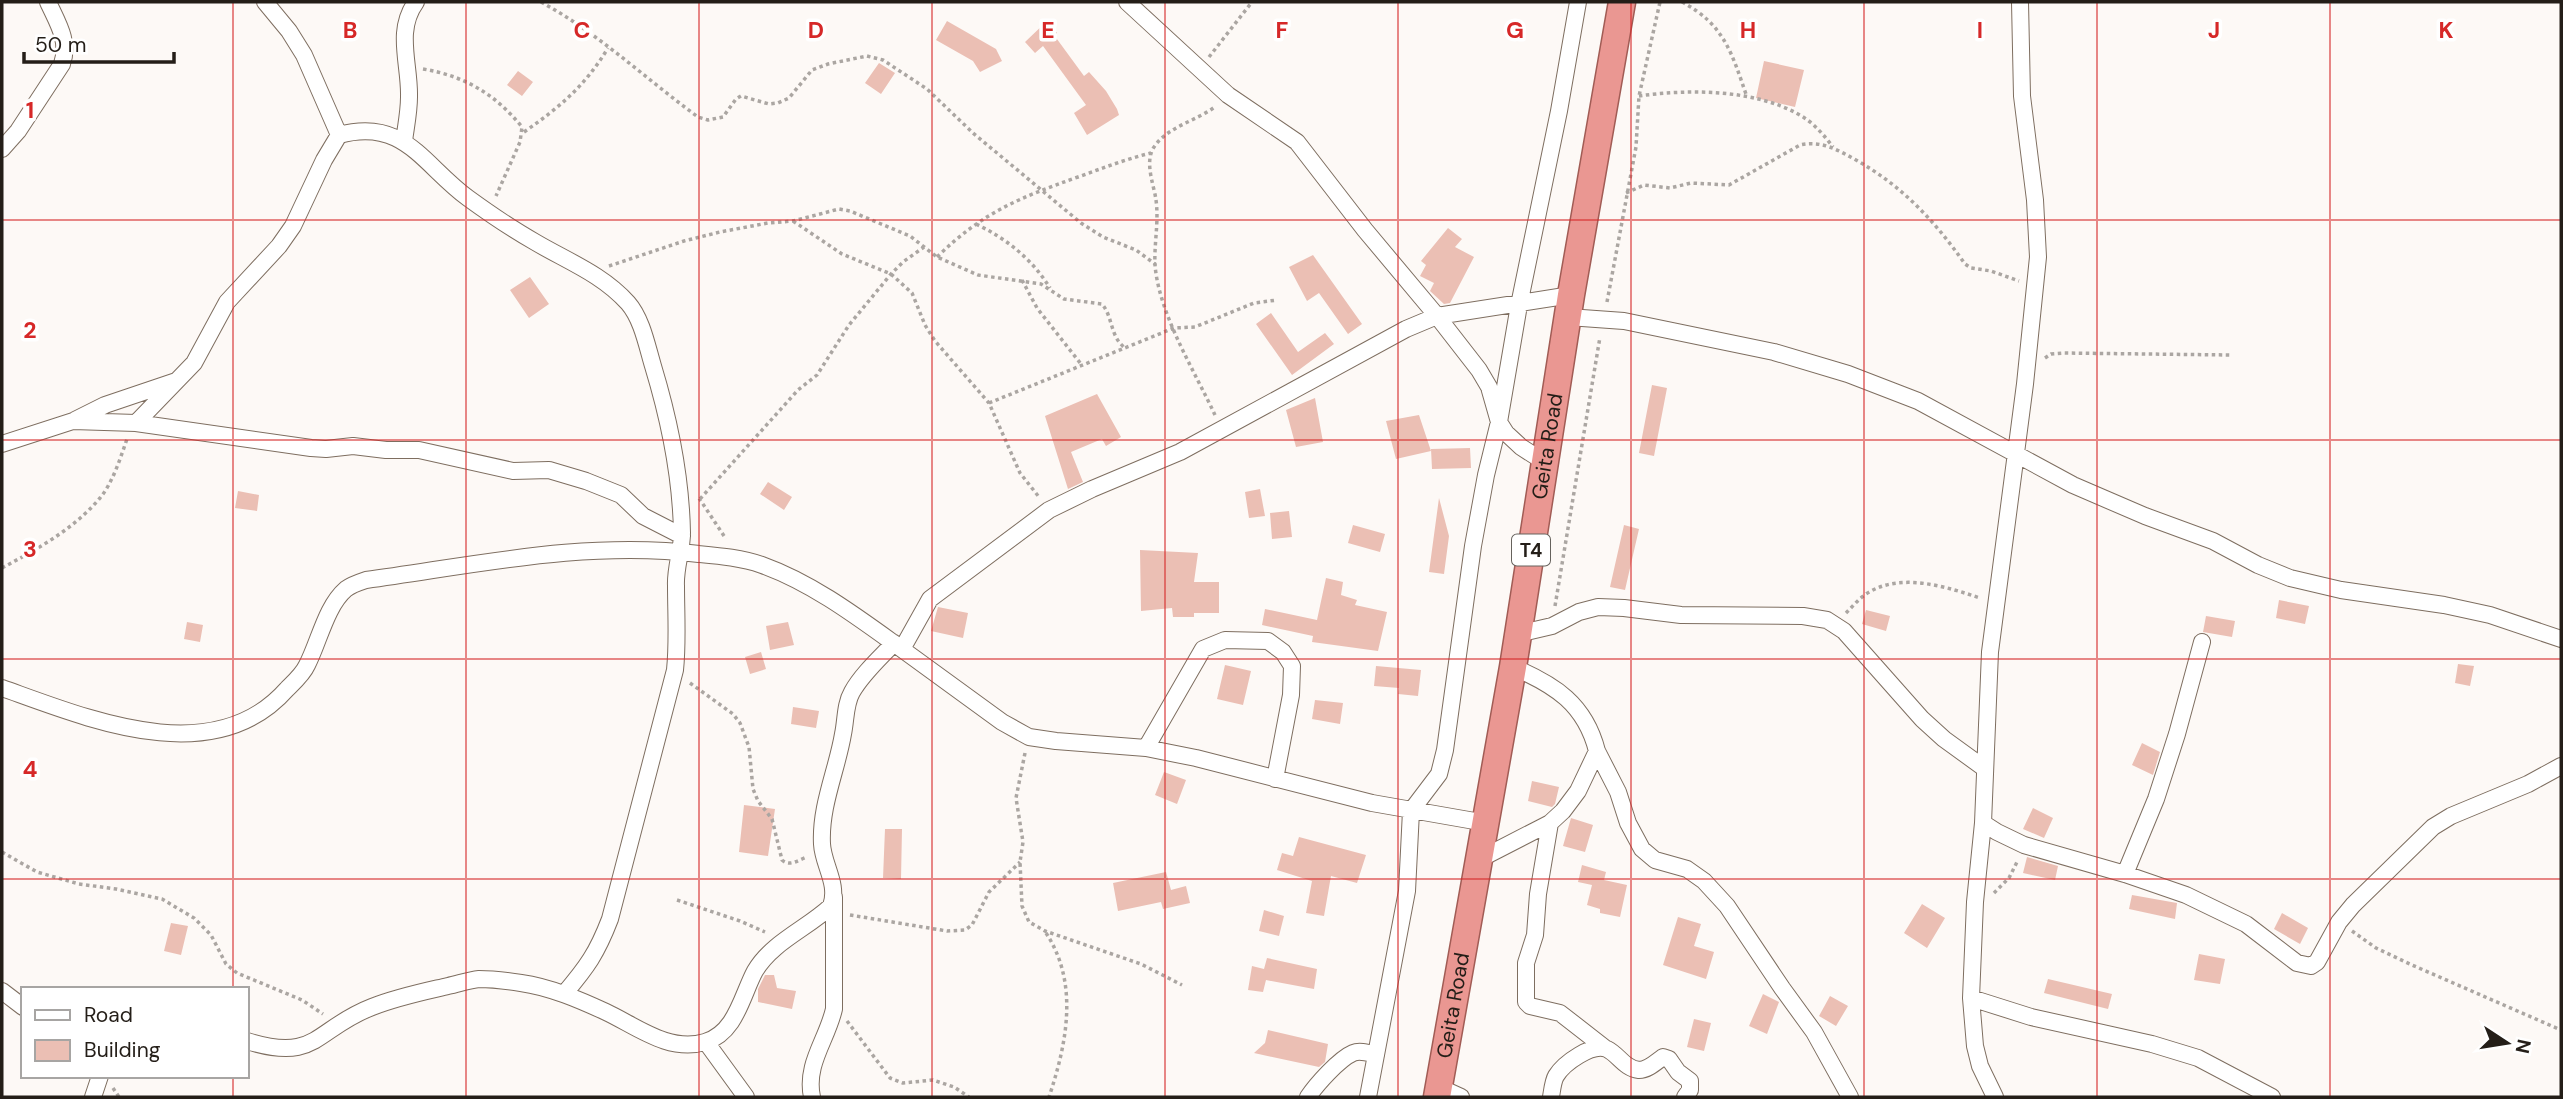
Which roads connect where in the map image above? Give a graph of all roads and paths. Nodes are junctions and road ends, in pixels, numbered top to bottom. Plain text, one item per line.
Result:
1 (48, 2) edge
2 (265, 2) edge
3 (416, 2) edge
4 (541, 2) edge
5 (1127, 2) edge
6 (1252, 2) edge
7 (1578, 2) edge
8 (1622, 2) edge
9 (1660, 2) edge
10 (1682, 2) edge
11 (2008, 2) edge
12 (2020, 2) edge
13 (2019, 23) junction
14 (608, 48) junction
15 (407, 67) junction
16 (1199, 69) junction
17 (1228, 95) junction
18 (1639, 96) junction
19 (1747, 97) junction
20 (523, 132) junction
21 (339, 135) junction
22 (404, 141) junction
23 (1834, 148) junction
24 (2, 149) edge
25 (1151, 153) junction
26 (1041, 190) junction
27 (1626, 193) junction
28 (490, 213) junction
29 (793, 221) junction
30 (976, 224) junction
31 (924, 247) junction
32 (937, 257) junction
33 (1155, 264) junction
34 (591, 272) junction
35 (891, 274) junction
36 (1022, 281) junction
37 (2036, 288) junction
38 (1052, 290) junction
39 (1277, 300) dead end
40 (1519, 304) junction
41 (1570, 306) junction
42 (1437, 316) junction
43 (1604, 319) junction
44 (1174, 328) junction
45 (1124, 347) junction
46 (2231, 355) dead end
47 (1081, 364) junction
48 (176, 381) junction
49 (2025, 384) junction
50 (989, 403) junction
51 (73, 421) junction
52 (1499, 422) junction
53 (136, 423) junction
54 (1222, 430) junction
55 (2, 444) edge
56 (2016, 456) junction
57 (1546, 463) junction
58 (696, 490) dead end
59 (700, 499) junction
60 (1049, 510) junction
61 (682, 544) junction
62 (738, 558) junction
63 (2, 568) edge
64 (1995, 603) junction
65 (1835, 624) junction
66 (1552, 626) junction
67 (1518, 634) junction
68 (2561, 639) edge
69 (2202, 642) dead end
70 (898, 646) junction
71 (1513, 667) junction
72 (676, 670) junction
73 (2, 688) edge
74 (1029, 737) junction
75 (1146, 748) junction
76 (1597, 751) junction
77 (2561, 766) edge
78 (1984, 768) junction
79 (1275, 779) junction
80 (1411, 811) junction
81 (1486, 823) junction
82 (1550, 823) junction
83 (1983, 823) junction
84 (2024, 845) junction
85 (2, 852) edge
86 (822, 853) junction
87 (1480, 859) junction
88 (1020, 862) junction
89 (2125, 874) junction
90 (677, 900) dead end
91 (1975, 902) junction
92 (834, 905) junction
93 (2339, 922) junction
94 (1045, 931) junction
95 (782, 942) junction
96 (1182, 985) dead end
97 (2, 991) edge
98 (564, 994) junction
99 (834, 994) junction
100 (1971, 998) junction
101 (21, 1005) edge
102 (339, 1024) junction
103 (2561, 1030) edge
104 (248, 1041) edge
105 (706, 1042) junction
106 (1605, 1048) junction
107 (1376, 1055) junction
108 (99, 1078) edge
109 (1446, 1094) edge
110 (93, 1097) edge
111 (746, 1097) edge
112 (812, 1097) edge
113 (969, 1097) edge
114 (1049, 1097) edge
115 (1308, 1097) edge
116 (1368, 1097) edge
117 (1551, 1097) edge
118 (1685, 1097) edge
119 (1850, 1097) edge
120 (1995, 1097) edge
121 (2272, 1097) edge

1 - 24 street
2 - 21 street
3 - 15 street
4 - 14 path
5 - 16 street
6 - 16 path
7 - 40 street
8 - 41 highway, Geita Road / T4
9 - 18 path
10 - 19 path
11 - 13 street
12 - 13 street
13 - 37 street
14 - 20 path
14 - 26 path
15 - 20 path
15 - 22 street
16 - 17 street
17 - 25 path
17 - 42 street
18 - 19 path
18 - 27 path
19 - 23 path
20 - 28 path
21 - 22 street
21 - 48 street
22 - 28 street
23 - 27 path
23 - 37 path
25 - 26 path
25 - 33 path
26 - 30 path
26 - 33 path
27 - 43 path
28 - 34 street
29 - 31 path
29 - 34 path
29 - 35 path
30 - 32 path
30 - 38 path
31 - 32 path
31 - 35 path
32 - 36 path
33 - 44 path
34 - 61 street
35 - 50 path
35 - 59 path
36 - 38 path
36 - 47 path
37 - 49 street
38 - 45 path
39 - 44 path
40 - 41 street
40 - 42 street
40 - 52 street
41 - 43 street
41 - 57 highway, Geita Road / T4
42 - 52 street
42 - 54 street
43 - 56 street
43 - 66 path
44 - 45 path
44 - 54 path
45 - 47 path
46 - 49 path
47 - 50 path
48 - 51 street
48 - 53 street
49 - 56 street
50 - 60 path
51 - 53 street
51 - 55 street
52 - 57 street
52 - 80 street
53 - 61 street
53 - 63 path
54 - 60 street
56 - 64 street
56 - 68 street
57 - 67 highway, Geita Road / T4
58 - 59 path
59 - 62 path
60 - 70 street
61 - 62 street
61 - 72 street
61 - 73 street
62 - 70 street
64 - 65 path
64 - 78 street
65 - 66 street
65 - 78 street
66 - 67 street
67 - 71 highway, Geita Road / T4
69 - 89 street
70 - 74 street
70 - 86 street
71 - 76 street
71 - 81 highway, Geita Road / T4
72 - 86 path
72 - 98 street
74 - 75 street
74 - 88 path
75 - 79 street
75 - 79 street
76 - 82 street
76 - 119 street
77 - 93 street
78 - 83 street
79 - 80 street
80 - 81 street
80 - 107 street
81 - 87 highway, Geita Road / T4
82 - 87 street
82 - 106 street
83 - 84 street
83 - 91 street
84 - 89 street
84 - 91 path
85 - 102 path
86 - 92 street
87 - 109 highway, Geita Road / T4
88 - 92 path
88 - 94 path
89 - 93 street
90 - 95 path
91 - 100 street
92 - 95 street
92 - 99 street
93 - 103 path
94 - 96 path
94 - 114 path
95 - 105 street
97 - 101 street
98 - 102 street
98 - 105 street
99 - 112 street
99 - 113 path
100 - 120 street
100 - 121 street
102 - 104 street
105 - 111 street
106 - 117 street
106 - 118 street
107 - 115 street
107 - 116 street
108 - 110 street

